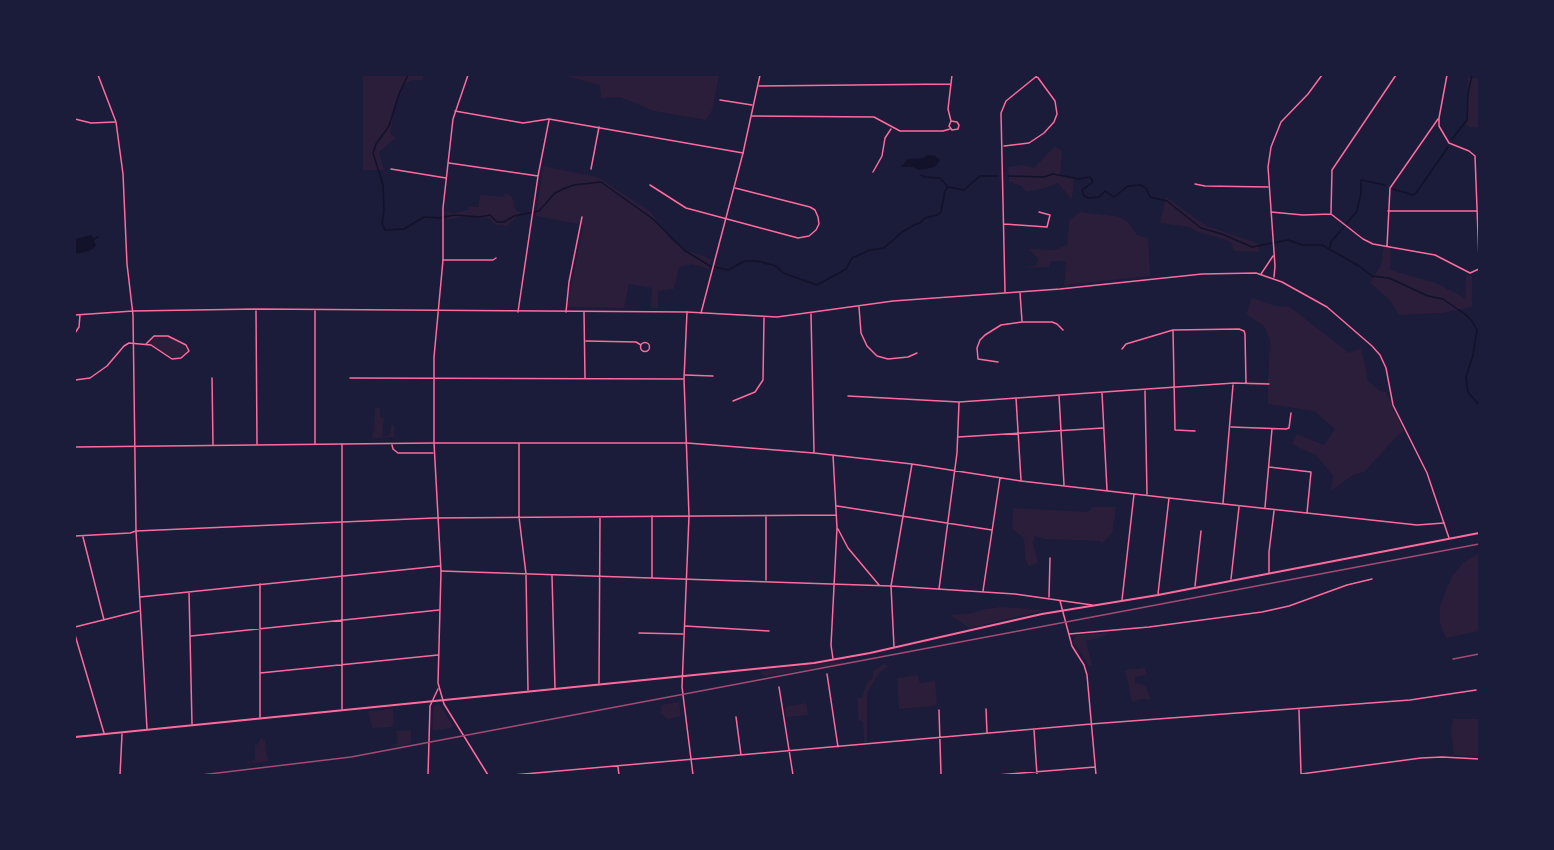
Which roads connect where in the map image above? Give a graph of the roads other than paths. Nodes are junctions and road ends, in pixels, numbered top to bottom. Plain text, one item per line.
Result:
1 (98, 75) edge
2 (468, 75) edge
3 (760, 75) edge
4 (952, 75) edge
5 (1037, 75) edge
6 (1322, 75) edge
7 (1396, 75) edge
8 (1447, 75) edge
9 (951, 84) junction
10 (758, 86) junction
11 (720, 100) dead end
12 (753, 105) junction
13 (455, 111) junction
14 (750, 116) junction
15 (1438, 118) junction
16 (75, 119) edge
17 (549, 119) junction
18 (951, 121) junction
19 (116, 122) junction
20 (599, 127) junction
21 (891, 128) junction
22 (950, 129) junction
23 (1002, 147) junction
24 (743, 153) junction
25 (448, 162) junction
26 (391, 169) dead end
27 (591, 169) dead end
28 (873, 172) dead end
29 (538, 176) junction
30 (447, 178) junction
31 (1195, 184) dead end
32 (650, 185) dead end
33 (733, 187) junction
34 (1269, 187) junction
35 (1478, 211) edge
36 (1039, 212) dead end
37 (1271, 212) junction
38 (1387, 212) junction
39 (1331, 214) junction
40 (582, 217) dead end
41 (726, 218) junction
42 (1003, 224) junction
43 (1387, 247) junction
44 (1273, 255) junction
45 (496, 258) dead end
46 (442, 260) junction
47 (1479, 260) edge
48 (1479, 269) edge
49 (1261, 274) junction
50 (1273, 278) junction
51 (1020, 292) junction
52 (1005, 293) junction
53 (859, 306) junction
54 (256, 309) junction
55 (315, 309) junction
56 (133, 311) junction
57 (438, 312) junction
58 (518, 312) junction
59 (566, 312) junction
60 (584, 312) junction
61 (687, 312) junction
62 (701, 313) junction
63 (80, 314) junction
64 (812, 314) junction
65 (75, 315) edge
66 (764, 317) junction
67 (1022, 322) junction
68 (1063, 330) dead end
69 (1173, 330) junction
70 (75, 333) edge
71 (585, 341) junction
72 (134, 343) junction
73 (146, 344) junction
74 (641, 345) dead end
75 (1122, 349) dead end
76 (917, 353) dead end
77 (998, 362) dead end
78 (685, 375) junction
79 (713, 376) dead end
80 (212, 378) dead end
81 (350, 378) dead end
82 (434, 379) junction
83 (585, 379) junction
84 (684, 379) junction
85 (75, 380) edge
86 (1234, 383) junction
87 (1246, 384) junction
88 (1269, 384) dead end
89 (1174, 387) junction
90 (1145, 390) junction
91 (1102, 392) junction
92 (1059, 395) junction
93 (848, 396) dead end
94 (1016, 398) junction
95 (733, 401) dead end
96 (959, 402) junction
97 (1291, 413) dead end
98 (1230, 427) junction
99 (1103, 428) junction
100 (1272, 429) junction
101 (1061, 430) junction
102 (1195, 431) dead end
103 (1018, 433) junction
104 (957, 437) junction
105 (434, 443) junction
106 (519, 443) junction
107 (687, 443) junction
108 (342, 444) junction
109 (392, 444) junction
110 (135, 445) junction
111 (213, 445) junction
112 (257, 445) junction
113 (315, 445) junction
114 (75, 447) edge
115 (434, 453) junction
116 (814, 453) junction
117 (833, 455) junction
118 (912, 464) junction
119 (1269, 467) junction
120 (955, 471) junction
121 (1000, 478) junction
122 (1021, 481) junction
123 (1064, 486) junction
124 (1107, 491) junction
125 (1134, 494) junction
126 (1147, 495) junction
127 (1169, 498) junction
128 (1222, 504) junction
129 (836, 506) junction
130 (1239, 506) junction
131 (1265, 508) junction
132 (1274, 510) junction
133 (1306, 513) junction
134 (766, 515) junction
135 (836, 515) junction
136 (904, 515) junction
137 (652, 516) junction
138 (689, 516) junction
139 (519, 517) junction
140 (600, 517) junction
141 (438, 518) junction
142 (341, 522) junction
143 (948, 522) junction
144 (1444, 523) junction
145 (837, 528) junction
146 (992, 530) junction
147 (136, 531) junction
148 (1200, 531) dead end
149 (1479, 533) edge
150 (75, 536) edge
151 (83, 536) junction
152 (1449, 538) junction
153 (1050, 558) dead end
154 (440, 566) junction
155 (441, 571) junction
156 (1269, 573) junction
157 (526, 574) junction
158 (552, 575) junction
159 (342, 576) junction
160 (599, 576) junction
161 (652, 578) junction
162 (688, 579) junction
163 (1372, 579) dead end
164 (766, 581) junction
165 (1231, 581) junction
166 (260, 584) junction
167 (834, 584) junction
168 (880, 586) junction
169 (891, 586) junction
170 (1194, 588) junction
171 (939, 589) junction
172 (189, 592) junction
173 (983, 592) junction
174 (1158, 595) junction
175 (139, 597) junction
176 (1049, 598) junction
177 (1060, 600) junction
178 (1122, 601) junction
179 (1093, 605) junction
180 (440, 610) junction
181 (1064, 610) junction
182 (140, 611) junction
183 (104, 620) junction
184 (341, 620) junction
185 (684, 626) junction
186 (75, 627) edge
187 (260, 629) junction
188 (769, 631) dead end
189 (639, 633) dead end
190 (684, 634) junction
191 (1069, 634) junction
192 (75, 635) edge
193 (191, 636) junction
194 (894, 648) junction
195 (439, 655) junction
196 (833, 660) junction
197 (341, 665) junction
198 (260, 673) junction
199 (827, 674) dead end
200 (682, 676) junction
201 (599, 684) junction
202 (779, 687) dead end
203 (438, 689) junction
204 (555, 689) junction
205 (1476, 690) dead end
206 (528, 691) junction
207 (442, 700) junction
208 (432, 702) junction
209 (986, 709) dead end
210 (1299, 709) junction
211 (342, 710) junction
212 (939, 710) dead end
213 (736, 717) dead end
214 (260, 718) junction
215 (1091, 724) junction
216 (192, 725) junction
217 (1034, 729) junction
218 (147, 730) junction
219 (122, 732) junction
220 (104, 734) junction
221 (987, 734) junction
222 (75, 737) edge
223 (939, 738) junction
224 (838, 747) junction
225 (789, 750) junction
226 (741, 755) junction
227 (691, 759) junction
228 (1479, 759) edge
229 (618, 766) junction
230 (1095, 767) junction
231 (565, 771) junction
232 (1037, 773) edge
233 (1301, 774) edge
234 (120, 775) edge
235 (428, 775) edge
236 (488, 775) edge
237 (513, 775) edge
238 (565, 775) edge
239 (619, 775) edge
240 (693, 775) edge
241 (793, 775) edge
242 (941, 775) edge
243 (997, 775) edge
244 (1096, 775) edge

1 - 19 street
2 - 13 street
3 - 10 street
4 - 9 street
5 - 23 street
5 - 23 street
6 - 34 street
7 - 39 street
8 - 15 street
9 - 10 street
9 - 18 street
10 - 12 street
11 - 12 street
12 - 14 street
13 - 17 street
13 - 25 street
14 - 21 street
14 - 24 street
15 - 35 street
15 - 38 street
16 - 19 street
17 - 20 street
17 - 29 street
18 - 22 street
18 - 22 street
19 - 56 street
20 - 24 street
20 - 27 street
21 - 22 street
21 - 28 street
23 - 42 street
24 - 33 street
25 - 29 street
25 - 30 street
26 - 30 street
29 - 58 street
30 - 46 street
31 - 34 street
32 - 41 street
33 - 41 street
33 - 41 street
34 - 37 street
35 - 38 street
35 - 47 street
36 - 42 street
37 - 39 street
37 - 44 street
38 - 43 street
39 - 43 street
40 - 59 street
41 - 62 street
42 - 52 street
43 - 48 street
44 - 49 street
44 - 50 street
45 - 46 street
46 - 57 street
49 - 50 street
49 - 51 street
50 - 144 street
51 - 52 street
51 - 67 street
52 - 53 street
53 - 64 street
53 - 76 street
54 - 55 street
54 - 56 street
54 - 112 street
55 - 57 street
55 - 113 street
56 - 63 street
56 - 72 street
57 - 58 street
57 - 82 street
58 - 59 street
59 - 60 street
60 - 61 street
60 - 71 street
61 - 62 street
61 - 78 street
62 - 66 street
63 - 65 street
63 - 70 street
64 - 66 street
64 - 116 street
66 - 95 street
67 - 68 street
67 - 77 street
69 - 75 street
69 - 87 street
69 - 89 street
71 - 74 street
71 - 83 street
72 - 73 street
72 - 85 street
72 - 110 street
73 - 73 street
78 - 79 street
78 - 84 street
80 - 111 street
81 - 82 street
82 - 83 street
82 - 105 street
83 - 84 street
84 - 107 street
86 - 87 street
86 - 89 street
86 - 98 street
87 - 88 street
89 - 90 street
89 - 102 street
90 - 91 street
90 - 126 street
91 - 92 street
91 - 99 street
92 - 94 street
92 - 101 street
93 - 96 street
94 - 96 street
94 - 103 street
96 - 104 street
97 - 100 street
98 - 100 street
98 - 128 street
99 - 101 street
99 - 124 street
100 - 119 street
101 - 103 street
101 - 123 street
103 - 104 street
103 - 122 street
104 - 120 street
105 - 106 street
105 - 109 street
105 - 115 street
106 - 107 street
106 - 139 street
107 - 116 street
107 - 138 street
108 - 109 street
108 - 113 street
108 - 142 street
109 - 115 street
110 - 111 street
110 - 114 street
110 - 147 street
111 - 112 street
112 - 113 street
115 - 141 street
116 - 117 street
117 - 118 street
117 - 129 street
118 - 120 street
118 - 136 street
119 - 131 street
119 - 133 street
120 - 121 street
120 - 143 street
121 - 122 street
121 - 146 street
122 - 123 street
123 - 124 street
124 - 125 street
125 - 126 street
125 - 178 street
126 - 127 street
127 - 128 street
127 - 174 street
128 - 130 street
129 - 135 street
129 - 136 street
130 - 131 street
130 - 165 street
131 - 132 street
132 - 133 street
132 - 156 street
133 - 144 street
134 - 135 street
134 - 138 street
134 - 164 street
135 - 145 street
136 - 143 street
136 - 169 street
137 - 138 street
137 - 140 street
137 - 161 street
138 - 162 street
139 - 140 street
139 - 141 street
139 - 157 street
140 - 160 street
141 - 142 street
141 - 154 street
142 - 147 street
142 - 159 street
143 - 146 street
143 - 171 street
144 - 152 street
145 - 167 street
145 - 168 street
146 - 173 street
147 - 151 street
147 - 175 street
148 - 170 street
149 - 152 main road
150 - 151 street
151 - 183 street
152 - 156 main road
153 - 176 street
154 - 155 street
154 - 159 street
155 - 157 street
155 - 180 street
156 - 165 main road
157 - 158 street
157 - 206 street
158 - 160 street
158 - 204 street
159 - 166 street
159 - 184 street
160 - 161 street
160 - 201 street
161 - 162 street
162 - 164 street
162 - 185 street
163 - 191 street
164 - 167 street
165 - 170 main road
166 - 172 street
166 - 187 street
167 - 168 street
167 - 196 street
168 - 169 street
169 - 171 street
169 - 194 street
170 - 174 main road
171 - 173 street
172 - 175 street
172 - 193 street
173 - 176 street
174 - 178 main road
175 - 182 street
176 - 177 street
177 - 179 street
177 - 181 street
178 - 179 main road
179 - 181 main road
180 - 184 street
180 - 195 street
181 - 191 street
181 - 194 main road
182 - 183 street
182 - 218 street
183 - 186 street
184 - 187 street
184 - 197 street
185 - 188 street
185 - 190 street
187 - 193 street
187 - 198 street
189 - 190 street
190 - 200 street
191 - 215 street
192 - 220 street
193 - 216 street
194 - 196 main road
195 - 197 street
195 - 203 street
196 - 200 main road
197 - 198 street
197 - 211 street
198 - 214 street
199 - 224 street
200 - 201 main road
200 - 227 street
201 - 204 main road
202 - 225 street
203 - 207 street
203 - 208 street
204 - 206 main road
205 - 210 street
206 - 207 main road
207 - 208 main road
207 - 236 street
208 - 211 main road
208 - 235 street
209 - 221 street
210 - 215 street
210 - 233 street
211 - 214 main road
212 - 223 street
213 - 226 street
214 - 216 main road
215 - 217 street
215 - 230 street
216 - 218 main road
217 - 221 street
217 - 232 street
218 - 219 main road
219 - 220 main road
219 - 234 street
220 - 222 main road
221 - 223 street
223 - 224 street
223 - 242 street
224 - 225 street
225 - 226 street
225 - 241 street
226 - 227 street
227 - 229 street
227 - 240 street
228 - 233 street
229 - 231 street
229 - 239 street
230 - 232 street
230 - 244 street
231 - 237 street
231 - 238 street
232 - 243 street

